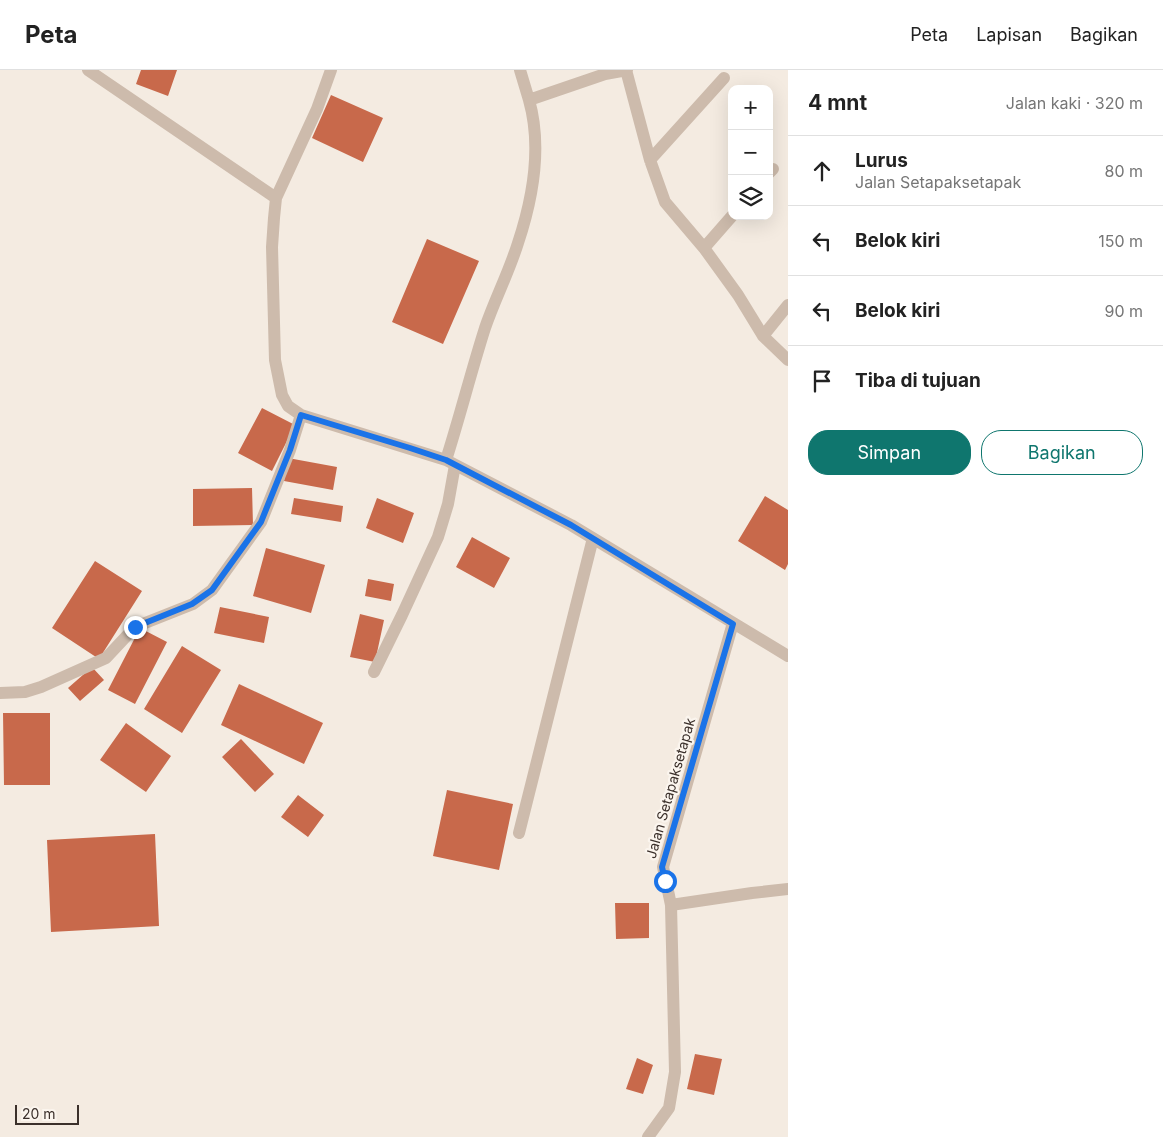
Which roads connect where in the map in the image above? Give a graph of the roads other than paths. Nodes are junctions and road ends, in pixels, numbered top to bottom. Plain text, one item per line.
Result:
1 (88, 70) edge
2 (331, 70) edge
3 (520, 70) edge
4 (626, 70) edge
5 (724, 78) dead end
6 (529, 100) junction
7 (650, 160) junction
8 (276, 198) junction
9 (728, 220) edge
10 (704, 248) junction
11 (788, 305) edge
12 (762, 336) junction
13 (788, 360) edge
14 (301, 415) junction
15 (451, 463) junction
16 (593, 538) junction
17 (733, 624) junction
18 (788, 656) edge
19 (374, 672) dead end
20 (0, 693) edge
21 (519, 833) dead end
22 (788, 890) edge
23 (671, 905) junction
24 (648, 1137) edge

1 - 8 street
2 - 8 street
3 - 6 street
4 - 6 street
4 - 7 street
5 - 7 street
6 - 15 street
7 - 10 street
8 - 14 street
9 - 10 street
10 - 12 street
11 - 12 street
12 - 13 street
14 - 15 street
14 - 20 street
15 - 16 street
15 - 19 street
16 - 17 street
16 - 21 street
17 - 18 street
17 - 23 street, Jalan Setapaksetapak
22 - 23 street
23 - 24 street, Jalan Setapaksetapak

